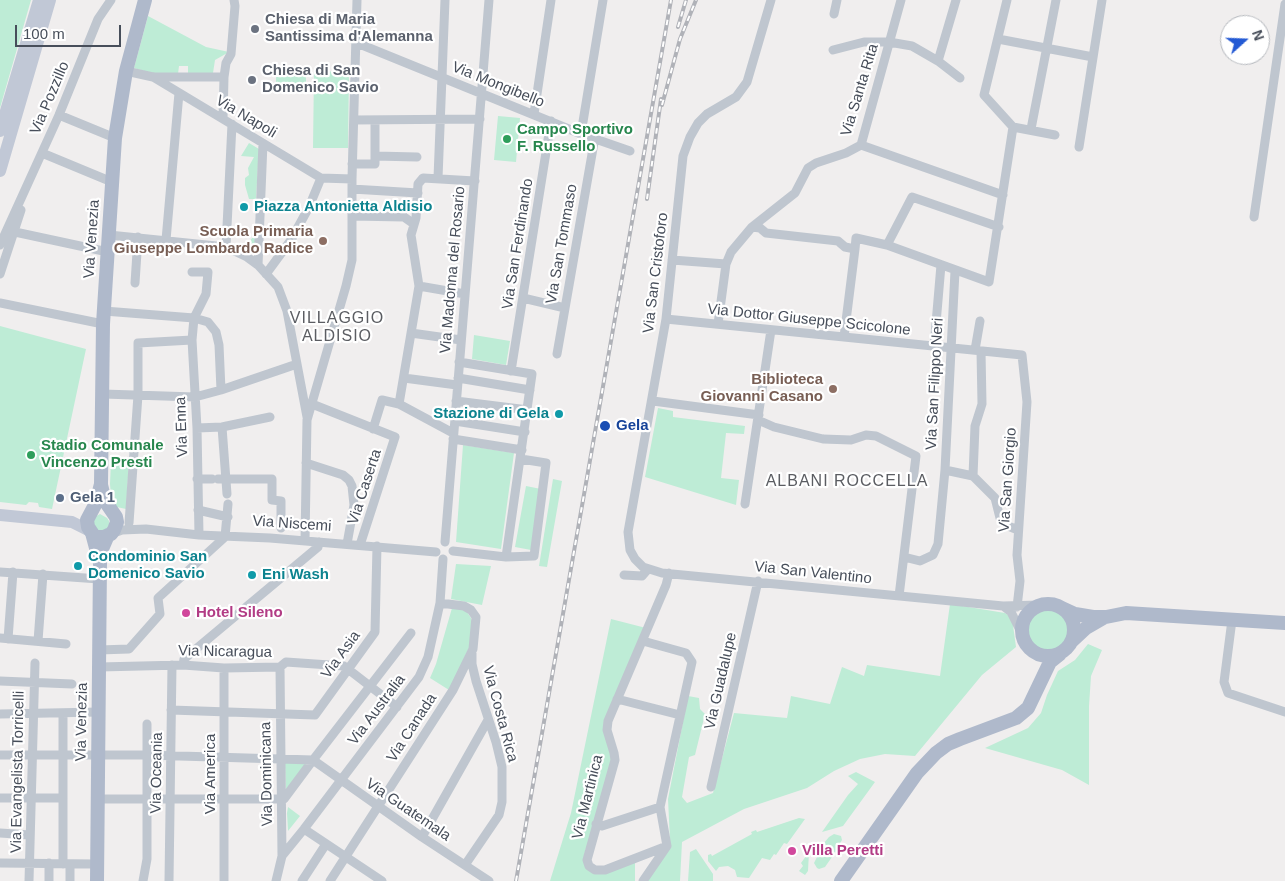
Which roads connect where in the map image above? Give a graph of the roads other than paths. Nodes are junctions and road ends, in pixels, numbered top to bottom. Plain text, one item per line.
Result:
1 (39, 0) edge
2 (50, 0) edge
3 (111, 0) edge
4 (145, 0) edge
5 (234, 0) edge
6 (357, 0) edge
7 (445, 0) edge
8 (490, 0) edge
9 (551, 0) edge
10 (603, 0) edge
11 (771, 0) edge
12 (837, 0) edge
13 (901, 0) edge
14 (956, 0) edge
15 (1007, 0) edge
16 (1056, 0) edge
17 (1102, 0) edge
18 (1285, 4) edge
19 (834, 14) dead end
20 (998, 39) junction
21 (889, 42) junction
22 (356, 43) junction
23 (1047, 48) junction
24 (833, 50) dead end
25 (1092, 57) junction
26 (938, 61) junction
27 (126, 71) junction
28 (153, 77) junction
29 (224, 77) junction
30 (442, 77) junction
31 (960, 78) dead end
32 (179, 92) junction
33 (482, 94) junction
34 (534, 114) junction
35 (59, 115) junction
36 (223, 119) junction
37 (480, 119) junction
38 (354, 120) junction
39 (375, 120) junction
40 (440, 120) junction
41 (551, 121) junction
42 (232, 124) junction
43 (1013, 127) junction
44 (4, 129) edge
45 (1031, 129) junction
46 (581, 134) junction
47 (1055, 135) dead end
48 (595, 137) junction
49 (115, 138) junction
50 (263, 143) junction
51 (861, 145) junction
52 (1079, 148) dead end
53 (630, 151) dead end
54 (42, 153) junction
55 (375, 156) junction
56 (417, 157) dead end
57 (352, 164) junction
58 (0, 171) edge
59 (321, 178) junction
60 (438, 178) junction
61 (352, 179) junction
62 (29, 181) junction
63 (475, 181) junction
64 (112, 182) junction
65 (352, 189) junction
66 (418, 193) junction
67 (1003, 195) junction
68 (352, 216) junction
69 (1254, 217) dead end
70 (414, 224) junction
71 (752, 227) junction
72 (999, 227) junction
73 (14, 232) junction
74 (109, 235) junction
75 (138, 237) junction
76 (166, 240) junction
77 (0, 244) edge
78 (887, 245) junction
79 (226, 247) junction
80 (855, 249) junction
81 (108, 252) junction
82 (672, 260) junction
83 (726, 264) junction
84 (258, 265) junction
85 (941, 265) junction
86 (955, 271) junction
87 (192, 272) dead end
88 (0, 274) edge
89 (266, 274) junction
90 (136, 283) dead end
91 (419, 286) junction
92 (465, 294) junction
93 (523, 298) junction
94 (0, 303) edge
95 (565, 308) junction
96 (104, 317) junction
97 (194, 318) junction
98 (666, 319) junction
99 (980, 321) dead end
100 (718, 324) junction
101 (771, 330) junction
102 (411, 333) junction
103 (844, 337) junction
104 (192, 340) junction
105 (461, 340) junction
106 (934, 347) junction
107 (950, 348) junction
108 (978, 351) junction
109 (557, 354) dead end
110 (1022, 355) joint
111 (459, 362) junction
112 (298, 364) junction
113 (511, 371) junction
114 (404, 378) junction
115 (458, 382) junction
116 (221, 390) junction
117 (530, 390) junction
118 (102, 394) junction
119 (138, 396) junction
120 (195, 397) junction
121 (456, 401) junction
122 (652, 401) junction
123 (312, 404) junction
124 (399, 404) junction
125 (528, 410) junction
126 (270, 417) dead end
127 (758, 418) junction
128 (307, 420) junction
129 (454, 421) junction
130 (222, 427) junction
131 (197, 428) junction
132 (373, 429) junction
133 (525, 432) junction
134 (453, 436) junction
135 (521, 455) junction
136 (306, 463) junction
137 (945, 470) junction
138 (973, 476) junction
139 (198, 479) junction
140 (218, 479) junction
141 (101, 484) junction
142 (745, 504) dead end
143 (198, 510) junction
144 (91, 512) junction
145 (113, 512) junction
146 (0, 515) edge
147 (228, 517) junction
148 (72, 522) junction
149 (129, 523) junction
150 (281, 528) dead end
151 (146, 529) junction
152 (1018, 530) junction
153 (91, 532) junction
154 (110, 535) junction
155 (198, 535) junction
156 (225, 537) junction
157 (305, 541) junction
158 (320, 542) junction
159 (444, 542) junction
160 (348, 544) junction
161 (360, 545) junction
162 (377, 546) junction
163 (453, 551) junction
164 (440, 555) junction
165 (506, 556) junction
166 (904, 557) junction
167 (100, 563) junction
168 (648, 569) junction
169 (0, 572) edge
170 (13, 572) junction
171 (669, 573) junction
172 (43, 574) junction
173 (624, 575) dead end
174 (99, 579) junction
175 (758, 582) junction
176 (899, 596) junction
177 (440, 603) junction
178 (1039, 605) junction
179 (1003, 606) junction
180 (1017, 607) junction
181 (1062, 608) junction
182 (1106, 617) junction
183 (1232, 620) junction
184 (1285, 623) edge
185 (1021, 632) junction
186 (410, 633) dead end
187 (4, 638) edge
188 (38, 641) junction
189 (642, 641) junction
190 (1072, 642) junction
191 (66, 644) dead end
192 (473, 649) junction
193 (1028, 649) junction
194 (99, 650) junction
195 (1060, 654) junction
196 (34, 663) dead end
197 (172, 665) junction
198 (183, 665) junction
199 (99, 667) junction
200 (280, 667) junction
201 (224, 668) junction
202 (347, 669) junction
203 (0, 681) edge
204 (34, 682) junction
205 (1039, 683) junction
206 (72, 684) dead end
207 (370, 686) junction
208 (617, 699) junction
209 (397, 707) junction
210 (171, 710) junction
211 (98, 712) junction
212 (225, 712) junction
213 (1285, 712) edge
214 (33, 713) junction
215 (62, 713) junction
216 (0, 714) edge
217 (280, 714) junction
218 (680, 715) junction
219 (488, 720) junction
220 (147, 724) dead end
221 (0, 754) edge
222 (32, 755) junction
223 (62, 755) junction
224 (146, 755) junction
225 (171, 755) junction
226 (98, 756) junction
227 (225, 757) junction
228 (281, 758) junction
229 (313, 760) junction
230 (341, 780) junction
231 (711, 787) dead end
232 (0, 798) edge
233 (31, 798) junction
234 (63, 798) junction
235 (98, 799) junction
236 (146, 799) junction
237 (224, 799) junction
238 (170, 800) junction
239 (281, 800) junction
240 (378, 806) junction
241 (660, 807) junction
242 (596, 824) junction
243 (304, 829) junction
244 (0, 833) edge
245 (30, 835) junction
246 (422, 837) junction
247 (326, 844) junction
248 (667, 846) junction
249 (282, 856) junction
250 (345, 857) junction
251 (0, 863) edge
252 (30, 863) junction
253 (49, 864) junction
254 (67, 864) junction
255 (97, 864) junction
256 (465, 865) junction
257 (29, 881) edge
258 (49, 881) edge
259 (70, 881) edge
260 (97, 881) edge
261 (142, 881) edge
262 (169, 881) edge
263 (224, 881) edge
264 (276, 881) edge
265 (302, 881) edge
266 (330, 881) edge
267 (382, 881) edge
268 (489, 881) edge
269 (643, 881) edge
270 (841, 881) edge

1 - 44 street
2 - 44 street
3 - 35 street, Via Pozzillo
4 - 27 main road, Via Venezia
5 - 29 street
6 - 22 street
7 - 30 street
8 - 33 street, Via Madonna del Rosario
9 - 34 street
10 - 46 street
11 - 82 street, Via San Cristoforo
12 - 19 street
13 - 21 street, Via Santa Rita
14 - 26 street
15 - 20 street
16 - 23 street
17 - 25 street
18 - 69 street
20 - 23 street
20 - 43 street
21 - 24 street
21 - 26 street
21 - 51 street, Via Santa Rita
22 - 30 street, Via Mongibello
22 - 38 street
23 - 25 street
23 - 45 street
25 - 52 street
26 - 31 street
27 - 28 street, Via Napoli
27 - 49 main road, Via Venezia
28 - 29 street
28 - 32 street, Via Napoli
29 - 36 street
30 - 33 street, Via Mongibello
30 - 40 street
32 - 36 street, Via Napoli
32 - 76 street
33 - 34 street, Via Mongibello
33 - 37 street, Via Madonna del Rosario
34 - 41 street, Via Mongibello
35 - 49 street
35 - 54 street, Via Pozzillo
36 - 42 street, Via Napoli
37 - 40 street
37 - 63 street, Via Madonna del Rosario
38 - 39 street
38 - 57 street
39 - 40 street
39 - 55 street
40 - 60 street
41 - 46 street, Via Mongibello
41 - 93 street, Via San Ferdinando
42 - 50 street, Via Napoli
42 - 79 street
43 - 45 street
43 - 67 street
44 - 58 street
45 - 47 street
46 - 48 street, Via Mongibello
48 - 53 street, Via Mongibello
48 - 95 street, Via San Tommaso
49 - 64 main road, Via Venezia
50 - 59 street, Via Napoli
50 - 84 street
51 - 67 street
51 - 71 street, Via Santa Rita
54 - 62 street, Via Pozzillo
54 - 64 street
55 - 56 street
55 - 57 street
57 - 61 street
59 - 61 street, Via Napoli
59 - 89 street
60 - 63 street
60 - 66 street
61 - 65 street
62 - 73 street, Via Pozzillo
62 - 77 street, Via Pozzillo
63 - 92 street, Via Madonna del Rosario
64 - 74 main road, Via Venezia
65 - 66 street
65 - 68 street
66 - 70 street
67 - 72 street
68 - 70 street
68 - 123 street
70 - 91 street
71 - 80 street
71 - 83 street, Via Santa Rita
72 - 78 street
72 - 86 street
73 - 81 street
73 - 88 street, Via Pozzillo
74 - 75 street
74 - 81 main road, Via Venezia
75 - 76 street
75 - 90 street
76 - 79 street
78 - 80 street
78 - 85 street
79 - 84 street
80 - 103 street
81 - 96 main road, Via Venezia
82 - 83 street
82 - 98 street, Via San Cristoforo
83 - 100 street
84 - 89 street
85 - 86 street
85 - 106 street
86 - 107 street, Via San Filippo Neri
87 - 97 street
89 - 112 street
91 - 92 street
91 - 102 street
92 - 105 street, Via Madonna del Rosario
93 - 95 street
93 - 113 street, Via San Ferdinando
94 - 96 street
95 - 109 street, Via San Tommaso
96 - 97 street
96 - 118 main road, Via Venezia
97 - 104 street, Via Enna
97 - 116 street
98 - 100 street, Via Dottor Giuseppe Scicolone
98 - 122 street, Via San Cristoforo
99 - 108 street
100 - 101 street, Via Dottor Giuseppe Scicolone
101 - 103 street, Via Dottor Giuseppe Scicolone
101 - 127 street
102 - 105 street
102 - 114 street
103 - 106 street, Via Dottor Giuseppe Scicolone
104 - 119 street
104 - 120 street, Via Enna
105 - 111 street, Via Madonna del Rosario
106 - 107 street, Via Dottor Giuseppe Scicolone
107 - 108 street, Via Dottor Giuseppe Scicolone
107 - 137 street, Via San Filippo Neri
108 - 110 street, Via Dottor Giuseppe Scicolone
108 - 138 street
110 - 152 street, Via San Giorgio
111 - 113 street
111 - 115 street, Via Madonna del Rosario
112 - 116 street
112 - 128 street
113 - 117 street
114 - 115 street
114 - 124 street
115 - 117 street
115 - 121 street, Via Madonna del Rosario
116 - 120 street
117 - 125 street
118 - 119 street
118 - 141 main road, Via Venezia
119 - 120 street
119 - 149 street
120 - 131 street, Via Enna
121 - 125 street
121 - 129 street, Via Madonna del Rosario
122 - 127 street
122 - 168 street, Via San Cristoforo
123 - 128 street
123 - 132 street, Via Caserta
124 - 132 street
124 - 134 street
125 - 133 street
126 - 130 street
127 - 142 street
127 - 166 street
128 - 136 street
129 - 133 street
129 - 134 street, Via Madonna del Rosario
130 - 131 street
130 - 140 street
131 - 139 street, Via Enna
132 - 161 street, Via Caserta
133 - 135 street
134 - 135 street
134 - 159 street, Via Madonna del Rosario
135 - 165 street
135 - 165 street
136 - 157 street
136 - 160 street
137 - 138 street
137 - 166 street, Via San Filippo Neri
138 - 152 street
139 - 140 street
139 - 143 street, Via Enna
140 - 147 street
140 - 150 street
141 - 144 main road
141 - 145 main road
143 - 147 street
143 - 155 street, Via Enna
144 - 145 main road
144 - 148 street
144 - 153 main road
145 - 149 street
145 - 154 main road
146 - 148 street
147 - 156 street
148 - 153 street
149 - 151 street
151 - 154 street
151 - 155 street, Via Niscemi
152 - 180 street, Via San Giorgio
153 - 154 main road
153 - 167 main road
154 - 167 main road
155 - 156 street, Via Niscemi
156 - 157 street, Via Niscemi
156 - 194 street
157 - 158 street, Via Niscemi
158 - 160 street, Via Niscemi
158 - 198 street
159 - 163 street
159 - 164 street
160 - 161 street, Via Niscemi
161 - 162 street, Via Niscemi
162 - 164 street, Via Niscemi
162 - 202 street, Via Asia
163 - 164 street
163 - 165 street
164 - 177 street, Via Australia
166 - 176 street
167 - 174 main road, Via Venezia
168 - 171 street, Via San Valentino
168 - 173 street, Via San Valentino
169 - 170 street
170 - 172 street
170 - 187 street
171 - 175 street, Via San Valentino
171 - 189 street, Via Martinica
172 - 174 street
172 - 188 street
174 - 194 main road, Via Venezia
175 - 176 street, Via San Valentino
175 - 231 street, Via Guadalupe
176 - 179 street, Via San Valentino
177 - 192 street, Via Canada
177 - 209 street, Via Australia
178 - 180 street, Via San Valentino
178 - 181 main road
178 - 185 main road
179 - 180 street, Via San Valentino
179 - 185 street
181 - 182 main road
181 - 190 main road
182 - 183 main road
182 - 190 main road
183 - 184 main road
183 - 213 street
185 - 193 main road
186 - 207 street
187 - 188 street
188 - 191 street
189 - 208 street, Via Martinica
189 - 218 street
190 - 195 main road
192 - 219 street, Via Costa Rica
192 - 240 street, Via Canada
193 - 195 main road
193 - 205 main road
194 - 199 main road, Via Venezia
195 - 205 main road
196 - 204 street, Via Evangelista Torricelli
197 - 198 street, Via Nicaragua
197 - 199 street, Via Nicaragua
197 - 210 street, Via Oceania
198 - 201 street, Via Nicaragua
199 - 211 main road, Via Venezia
200 - 201 street, Via Nicaragua
200 - 202 street, Via Nicaragua
200 - 217 street, Via Dominicana
201 - 212 street, Via America
202 - 207 street
202 - 217 street, Via Asia
203 - 204 street
204 - 206 street
204 - 214 street, Via Evangelista Torricelli
205 - 270 main road
207 - 209 street
207 - 229 street
208 - 218 street
208 - 242 street, Via Martinica
209 - 230 street, Via Australia
210 - 212 street
210 - 225 street, Via Oceania
211 - 215 street
211 - 226 main road, Via Venezia
212 - 217 street
212 - 227 street, Via America
214 - 215 street
214 - 216 street
214 - 222 street, Via Evangelista Torricelli
215 - 223 street
217 - 228 street, Via Dominicana
218 - 241 street
219 - 246 street
219 - 256 street, Via Costa Rica
220 - 224 street
221 - 222 street
222 - 223 street
222 - 233 street, Via Evangelista Torricelli
223 - 226 street
223 - 234 street
224 - 225 street
224 - 226 street
224 - 236 street
225 - 227 street
225 - 238 street, Via Oceania
226 - 235 main road, Via Venezia
227 - 228 street
227 - 237 street, Via America
228 - 229 street
228 - 239 street, Via Dominicana
229 - 230 street, Via Guatemala
229 - 239 street
230 - 240 street, Via Guatemala
230 - 243 street, Via Australia
232 - 233 street
233 - 234 street
233 - 245 street, Via Evangelista Torricelli
234 - 254 street
235 - 236 street
235 - 255 main road, Via Venezia
236 - 238 street
236 - 261 street
237 - 238 street
237 - 239 street
237 - 263 street, Via America
238 - 262 street, Via Oceania
239 - 249 street, Via Dominicana
240 - 246 street, Via Guatemala
240 - 250 street, Via Canada
241 - 242 street
241 - 248 street
242 - 248 street, Via Martinica
243 - 247 street
243 - 249 street, Via Australia
244 - 245 street
245 - 252 street, Via Evangelista Torricelli
246 - 256 street, Via Guatemala
247 - 250 street
247 - 265 street
248 - 269 street
249 - 264 street, Via Dominicana
250 - 266 street, Via Canada
250 - 267 street
251 - 252 street
252 - 253 street
252 - 257 street, Via Evangelista Torricelli
253 - 254 street
253 - 258 street
254 - 255 street
254 - 259 street
255 - 260 main road, Via Venezia
256 - 268 street, Via Guatemala

